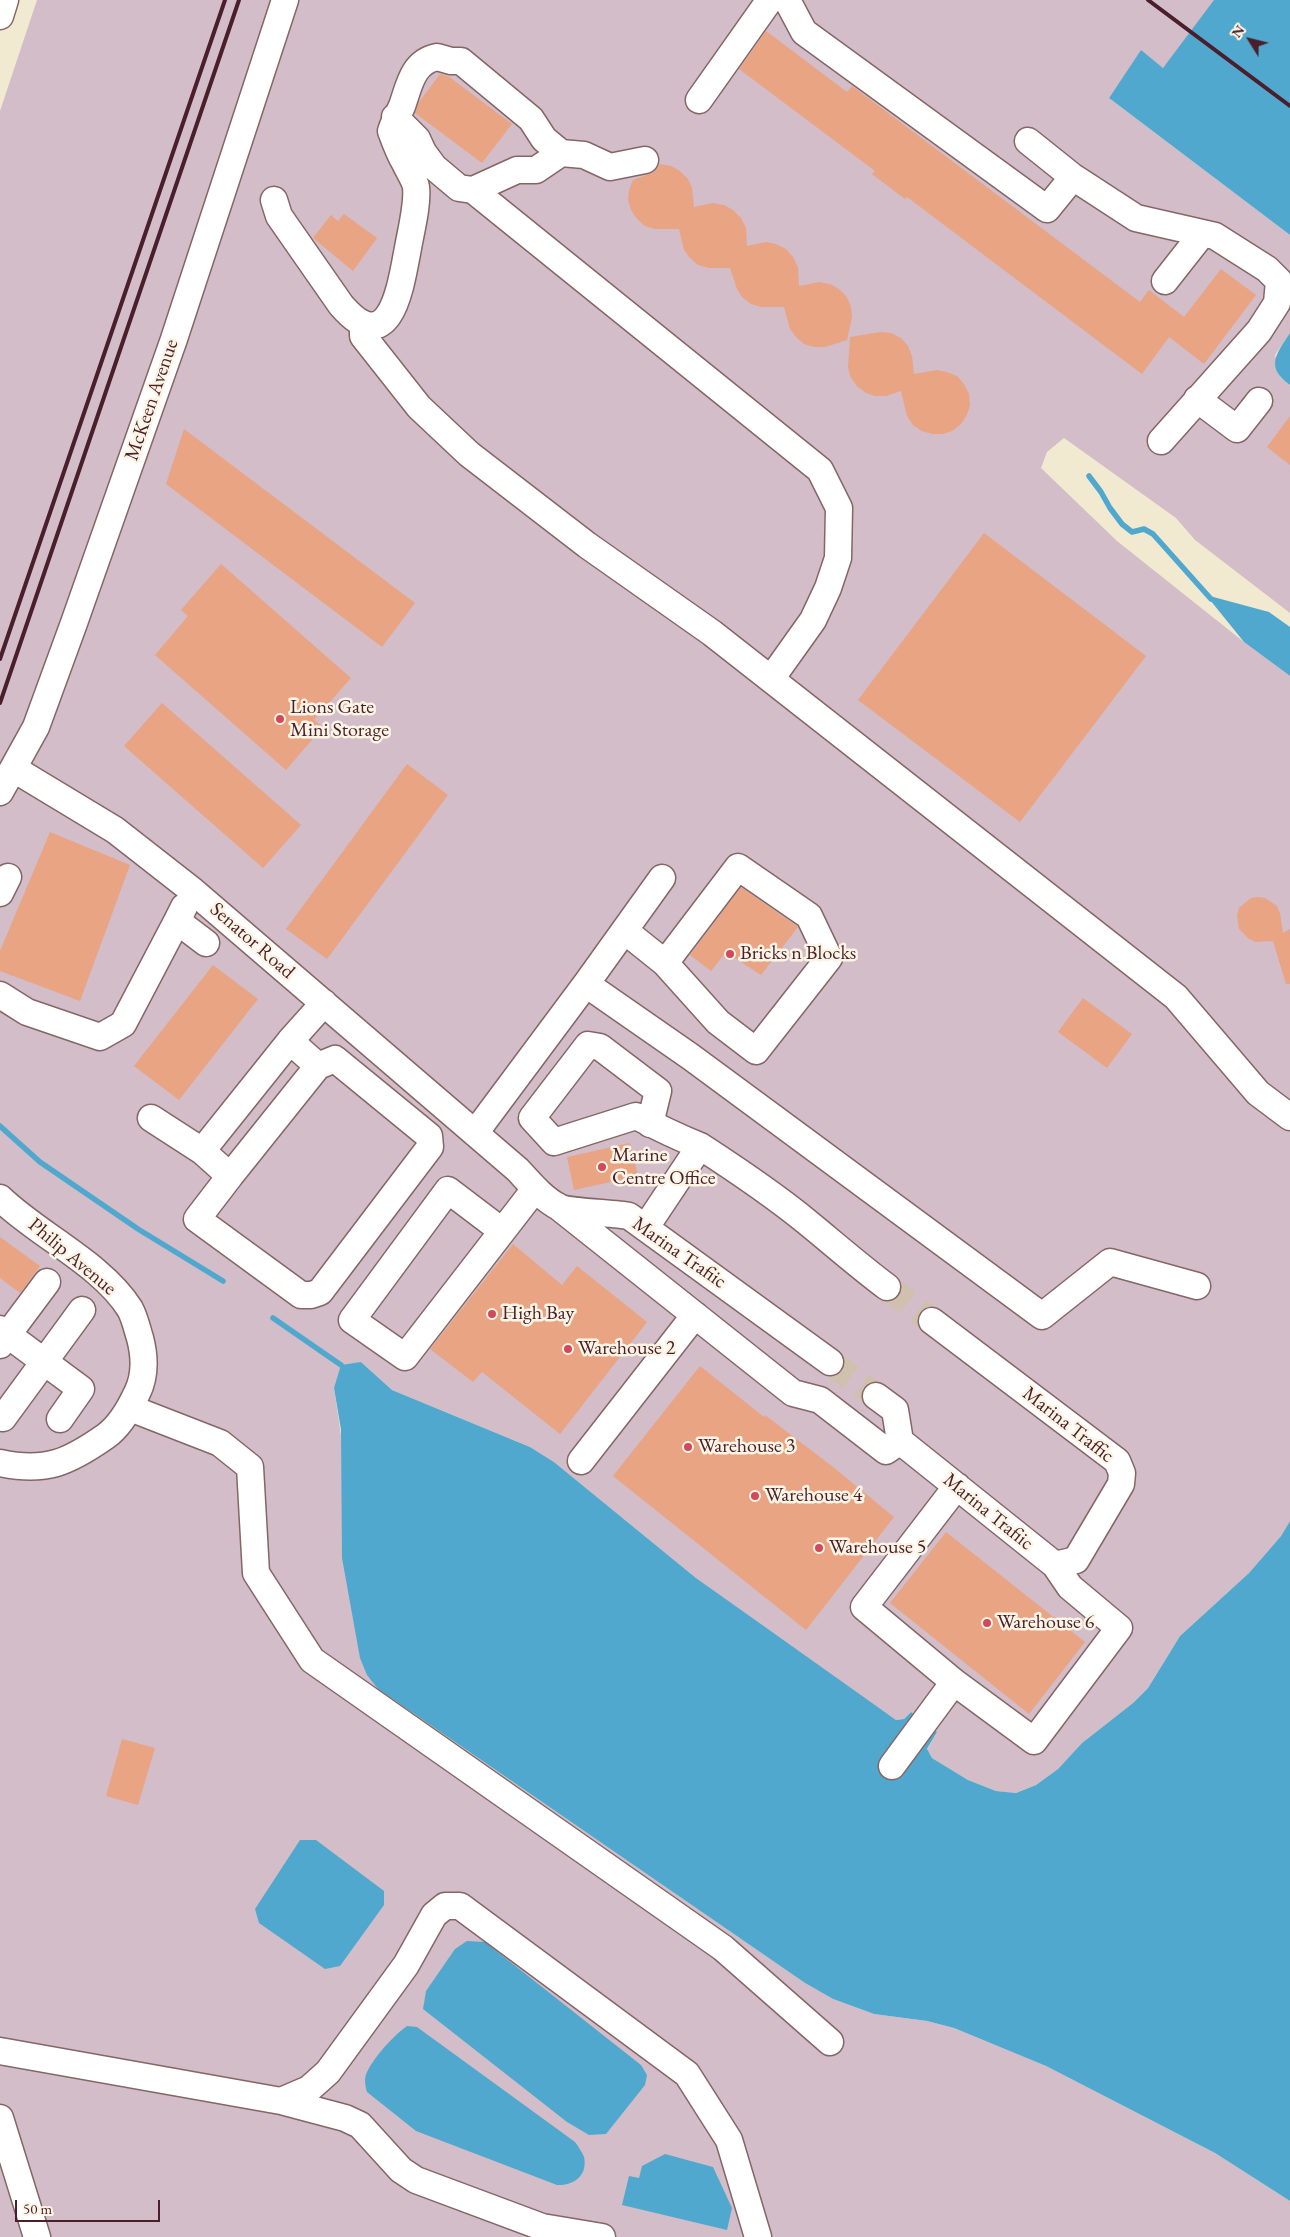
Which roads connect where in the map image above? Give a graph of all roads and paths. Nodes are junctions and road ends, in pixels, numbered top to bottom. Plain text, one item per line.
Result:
1 (5, 0) edge
2 (285, 0) edge
3 (779, 1) edge
4 (0, 16) edge
5 (700, 100) dead end
6 (395, 117) junction
7 (1028, 141) dead end
8 (561, 153) junction
9 (645, 160) dead end
10 (1073, 177) junction
11 (473, 190) junction
12 (274, 200) dead end
13 (1202, 234) junction
14 (1164, 281) dead end
15 (363, 324) junction
16 (1197, 399) junction
17 (1259, 401) dead end
18 (1161, 441) dead end
19 (771, 679) junction
20 (14, 769) junction
21 (0, 792) edge
22 (662, 878) dead end
23 (193, 891) junction
24 (177, 921) junction
25 (625, 931) junction
26 (206, 943) dead end
27 (665, 963) junction
28 (586, 984) junction
29 (0, 995) edge
30 (324, 1003) junction
31 (290, 1041) junction
32 (318, 1066) junction
33 (1290, 1117) edge
34 (151, 1118) dead end
35 (650, 1124) junction
36 (475, 1133) junction
37 (700, 1146) junction
38 (202, 1151) junction
39 (230, 1176) junction
40 (535, 1189) junction
41 (3, 1201) edge
42 (560, 1208) junction
43 (646, 1227) junction
44 (502, 1231) junction
45 (47, 1282) dead end
46 (1197, 1286) dead end
47 (887, 1287) tunnel mouth
48 (82, 1310) dead end
49 (695, 1315) junction
50 (932, 1321) tunnel mouth
51 (2, 1336) edge
52 (44, 1362) junction
53 (830, 1362) tunnel mouth
54 (876, 1396) tunnel mouth
55 (130, 1408) junction
56 (3, 1418) dead end
57 (60, 1419) dead end
58 (900, 1441) junction
59 (581, 1461) dead end
60 (0, 1463) edge
61 (957, 1486) junction
62 (1066, 1563) junction
63 (954, 1682) junction
64 (892, 1766) dead end
65 (830, 2042) dead end
66 (0, 2051) edge
67 (281, 2101) junction
68 (0, 2118) edge
69 (37, 2237) edge
70 (602, 2237) edge
71 (758, 2237) edge

1 - 4 street
2 - 20 street, McKeen Avenue
3 - 5 street
3 - 10 street
6 - 8 street
6 - 11 street
6 - 15 street
7 - 10 street
8 - 9 street
8 - 11 street
10 - 13 street
11 - 19 street
12 - 15 street
13 - 14 street
13 - 16 street
15 - 19 street
16 - 17 street
16 - 18 street
19 - 33 street
20 - 21 street, McKeen Avenue
20 - 23 street, Senator Road
22 - 25 street
23 - 24 street
23 - 30 street, Senator Road
24 - 26 street
24 - 29 street
25 - 27 street
25 - 28 street
27 - 27 street
28 - 36 street
28 - 46 street
30 - 31 street
30 - 36 street, Senator Road
31 - 32 street
31 - 38 street
32 - 39 street
32 - 39 street
34 - 38 street
35 - 35 street
35 - 37 street
36 - 40 street
37 - 43 street
37 - 47 street
38 - 39 street
40 - 42 street
40 - 44 street
41 - 55 street, Philip Avenue
42 - 43 street, Marina Trafiic
42 - 49 street
43 - 53 street, Marina Trafiic
44 - 44 street
45 - 51 street
48 - 52 street
49 - 58 street
49 - 59 street
50 - 62 street, Marina Traffic
51 - 52 street
52 - 56 street
52 - 57 street
54 - 58 street
55 - 60 street, Philip Avenue
55 - 65 street
58 - 61 street, Marina Trafiic
61 - 62 street, Marina Trafiic
61 - 63 street
62 - 63 street, Marina Trafiic
63 - 64 street
66 - 67 street
67 - 70 street
67 - 71 street
68 - 69 street

